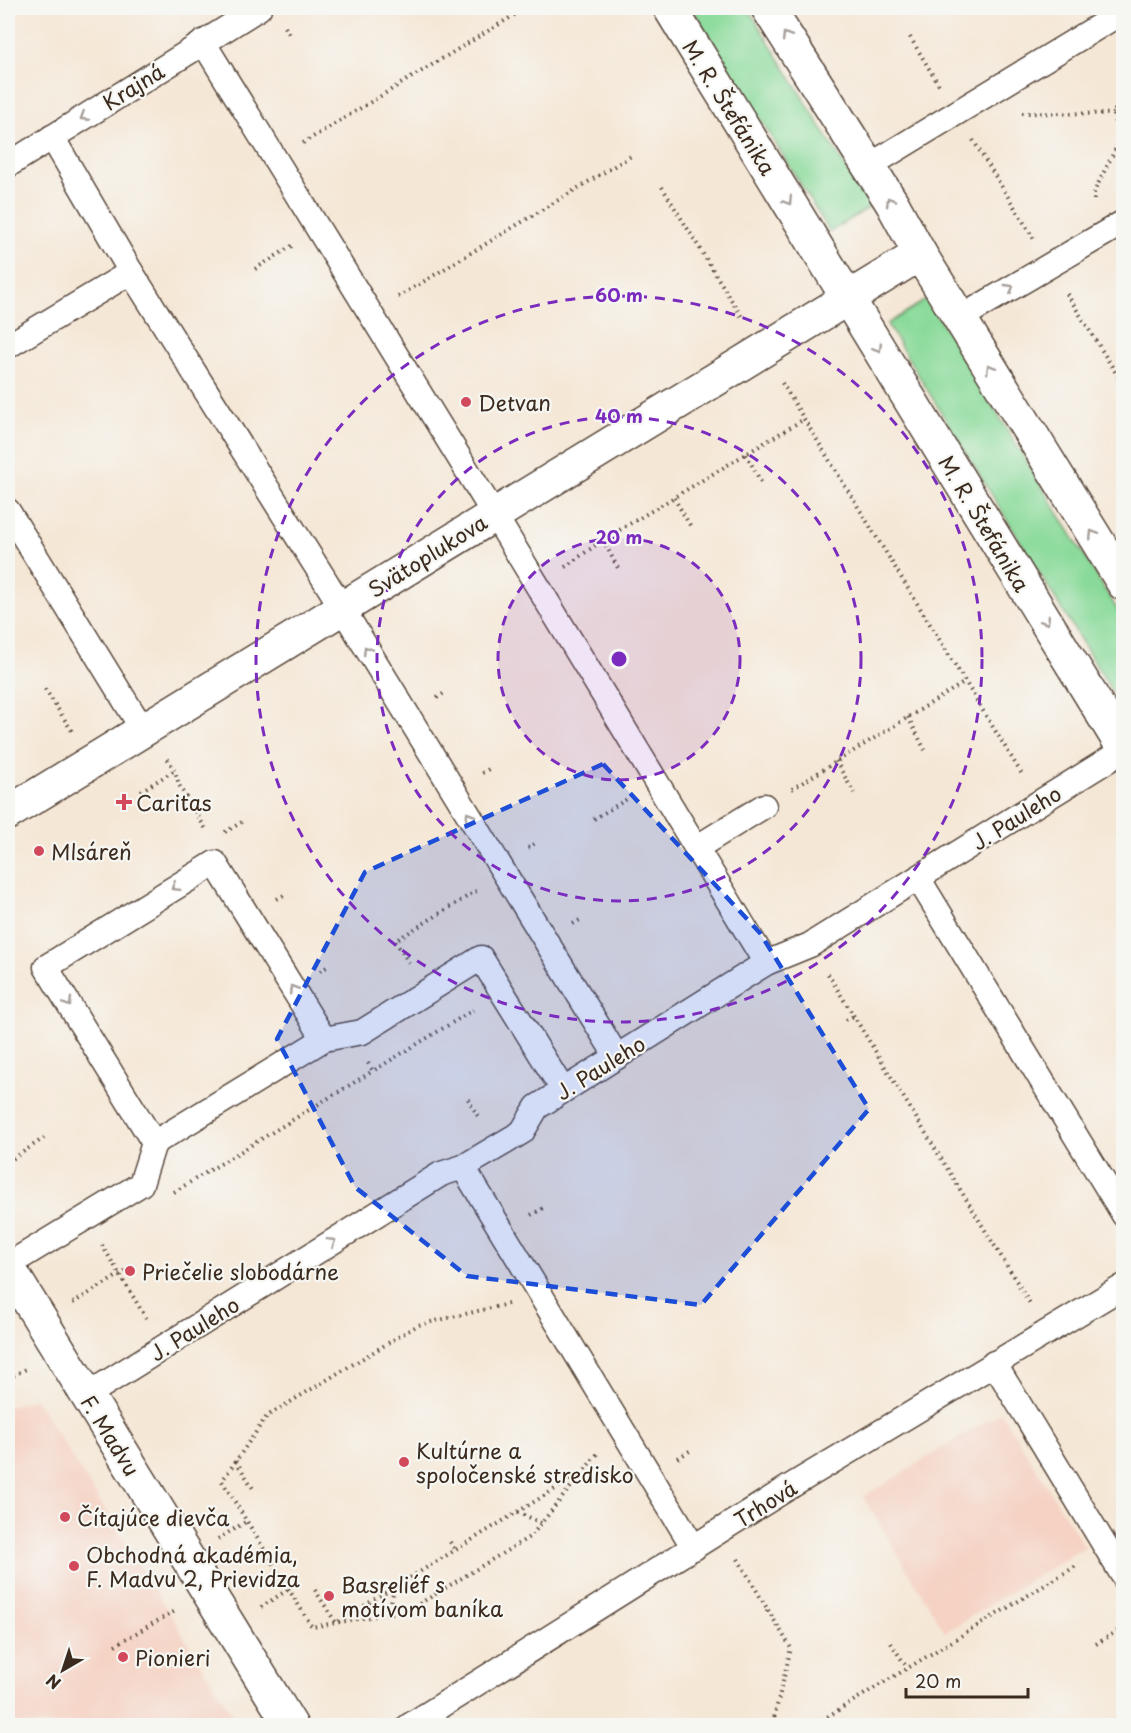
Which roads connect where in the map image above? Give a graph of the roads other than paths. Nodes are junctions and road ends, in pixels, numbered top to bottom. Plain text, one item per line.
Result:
1 (259, 8) edge
2 (670, 8) edge
3 (768, 8) edge
4 (1124, 11) edge
5 (202, 42) junction
6 (52, 137) junction
7 (8, 165) edge
8 (869, 166) junction
9 (1124, 222) edge
10 (920, 254) junction
11 (132, 272) junction
12 (847, 298) junction
13 (960, 318) junction
14 (8, 346) edge
15 (8, 511) edge
16 (494, 514) junction
17 (1124, 584) edge
18 (341, 608) junction
19 (143, 730) junction
20 (1124, 749) edge
21 (764, 806) road end
22 (8, 813) edge
23 (696, 848) junction
24 (918, 878) junction
25 (766, 963) junction
26 (324, 1039) junction
27 (617, 1057) junction
28 (563, 1090) junction
29 (154, 1143) junction
30 (463, 1167) junction
31 (1124, 1215) edge
32 (8, 1266) edge
33 (1124, 1286) edge
34 (994, 1364) junction
35 (87, 1395) junction
36 (694, 1548) junction
37 (1124, 1576) edge
38 (291, 1725) edge
39 (409, 1725) edge

1 - 5 lane, Krajná
2 -> 12 street, M. R. Štefánika
8 -> 3 street
4 - 8 lane
5 -> 6 lane, Krajná
5 - 16 lane
6 - 7 lane, Krajná
6 - 11 lane
10 -> 8 street
13 -> 9 lane
10 - 12 street
10 - 13 street
11 - 14 lane
11 - 18 lane
12 - 16 street, Svätoplukova
12 -> 20 street, M. R. Štefánika
17 -> 13 street
15 - 19 lane
16 - 18 street, Svätoplukova
16 - 23 lane
18 - 19 street, Svätoplukova
27 -> 18 lane
19 - 22 street, Svätoplukova
20 - 24 lane, J. Pauleho
21 - 23 lane
23 - 25 lane
24 - 25 lane, J. Pauleho
24 - 31 lane
25 - 27 lane, J. Pauleho
26 - 28 lane
26 - 29 lane
26 -> 29 lane
27 - 28 lane, J. Pauleho
28 - 30 lane, J. Pauleho
29 - 32 lane
35 -> 30 lane, J. Pauleho
30 - 36 lane
32 - 35 street, F. Madvu
33 - 34 lane, Trhová
34 - 36 lane, Trhová
34 - 37 lane
35 - 38 street, F. Madvu
36 - 39 lane, Trhová

